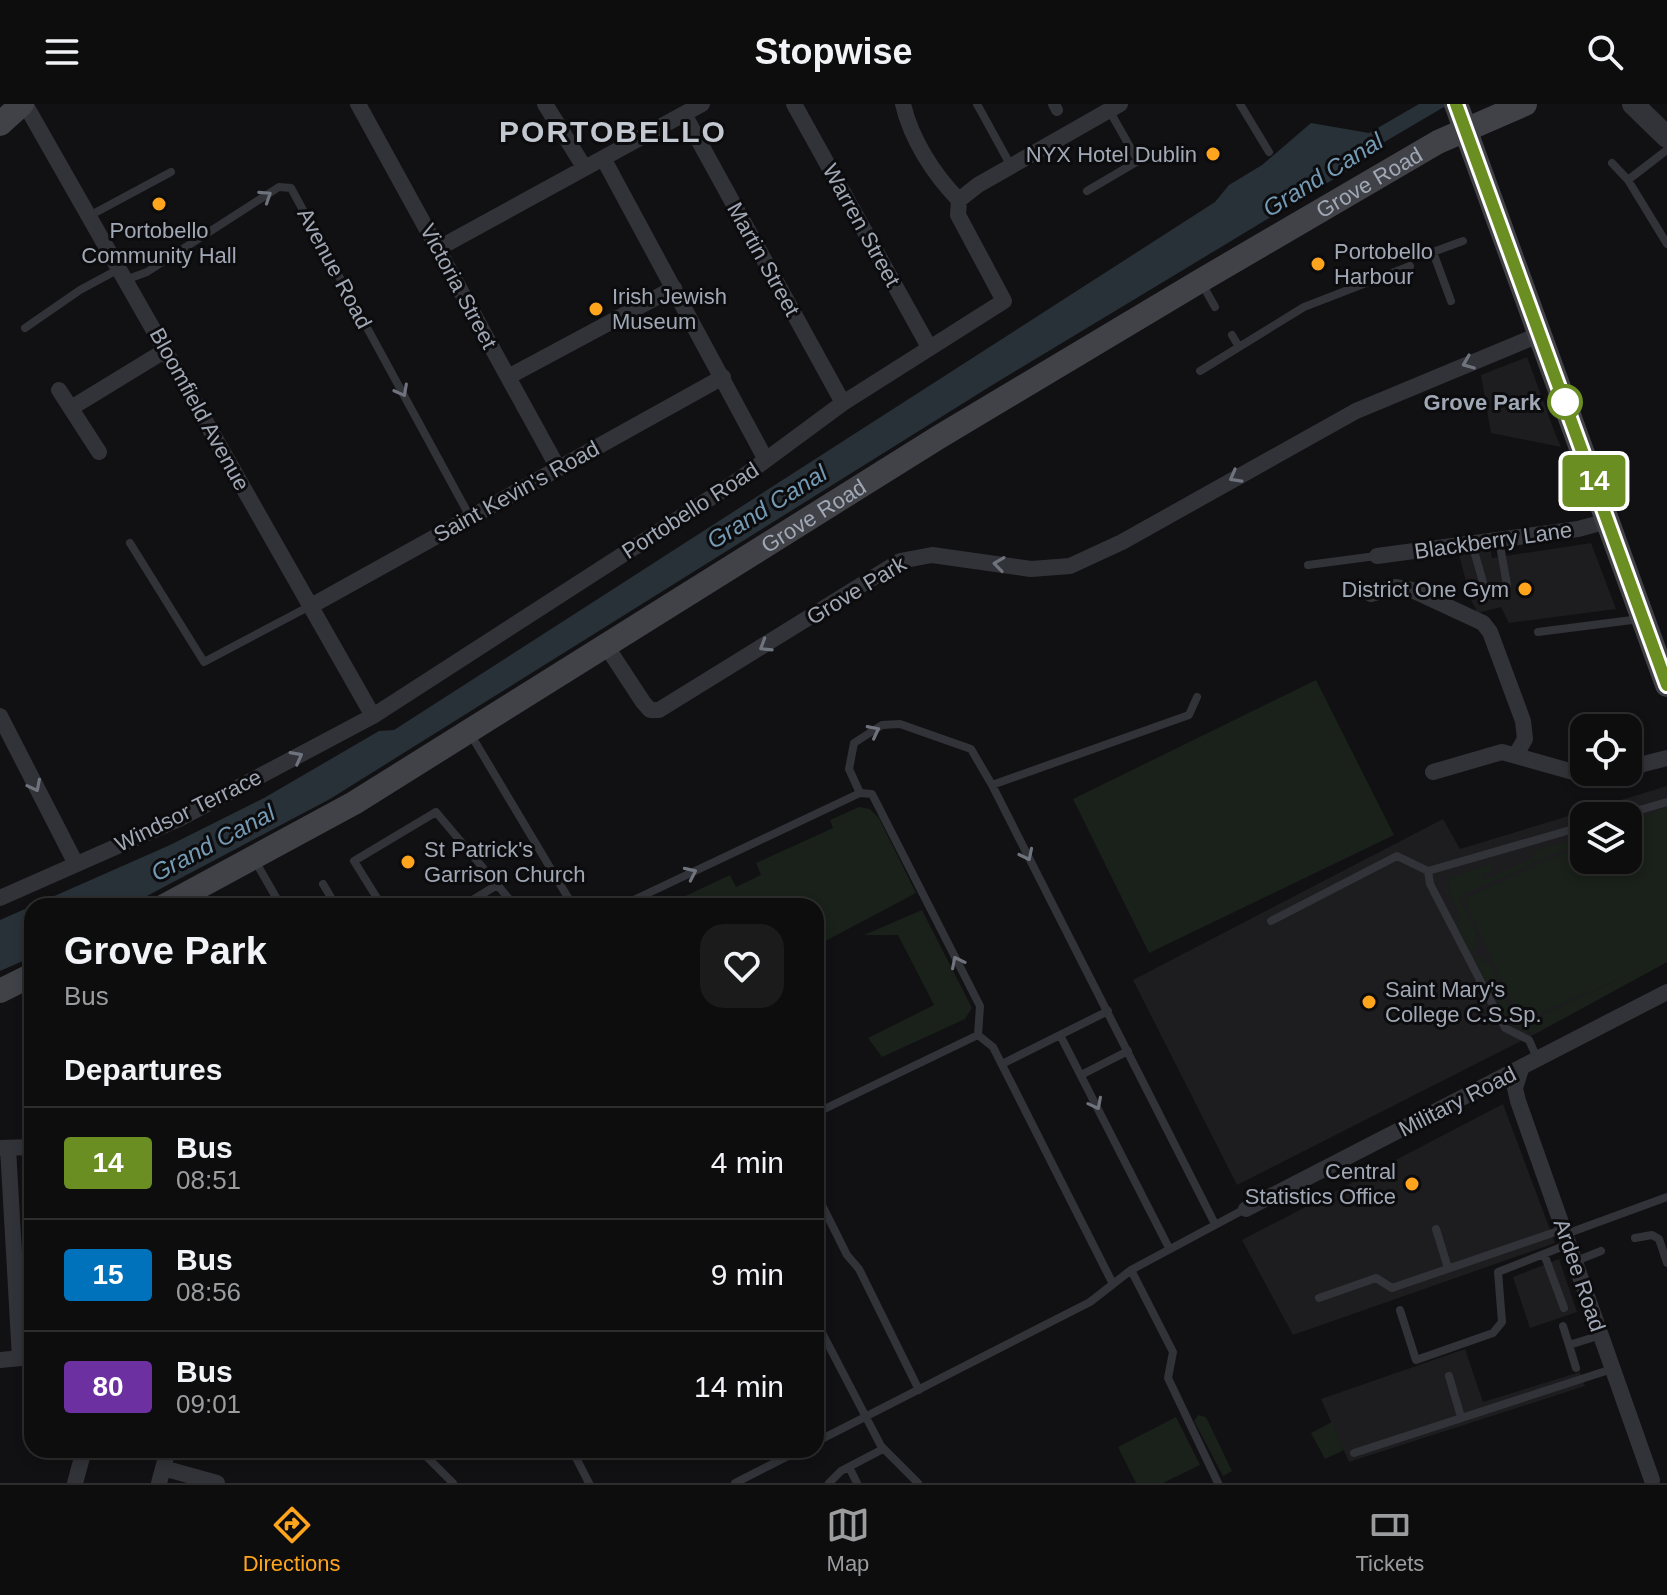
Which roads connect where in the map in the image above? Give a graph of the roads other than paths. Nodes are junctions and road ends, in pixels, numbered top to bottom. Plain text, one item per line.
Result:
1 (24, 104) edge
2 (358, 104) edge
3 (545, 104) edge
4 (702, 104) edge
5 (794, 104) edge
6 (903, 104) edge
7 (977, 104) edge
8 (1240, 104) edge
9 (1525, 104) edge
10 (1636, 105) edge
11 (1115, 107) edge
12 (684, 114) junction
13 (1460, 115) edge
14 (0, 124) edge
15 (1667, 137) edge
16 (1667, 150) edge
17 (1269, 152) dead end
18 (603, 158) junction
19 (1612, 163) dead end
20 (1011, 166) junction
21 (584, 167) junction
22 (171, 172) dead end
23 (1628, 180) junction
24 (1087, 191) dead end
25 (959, 200) junction
26 (91, 215) junction
27 (1463, 241) dead end
28 (1667, 244) edge
29 (439, 248) junction
30 (1410, 266) dead end
31 (124, 273) junction
32 (1200, 281) junction
33 (674, 288) junction
34 (1451, 301) dead end
35 (1215, 307) dead end
36 (25, 328) dead end
37 (1541, 334) junction
38 (1232, 335) dead end
39 (929, 347) junction
40 (1239, 347) junction
41 (166, 350) junction
42 (1200, 371) dead end
43 (508, 377) junction
44 (723, 377) junction
45 (59, 390) dead end
46 (843, 403) junction
47 (71, 408) junction
48 (99, 452) dead end
49 (766, 460) junction
50 (558, 468) junction
51 (469, 515) junction
52 (1608, 521) junction
53 (1499, 540) junction
54 (130, 543) dead end
55 (1472, 543) junction
56 (1377, 556) joint
57 (1308, 565) dead end
58 (1507, 585) dead end
59 (1485, 589) dead end
60 (1371, 594) dead end
61 (311, 606) junction
62 (1643, 618) junction
63 (1538, 632) dead end
64 (1658, 640) edge
65 (605, 644) junction
66 (1667, 685) edge
67 (1197, 697) dead end
68 (0, 716) edge
69 (373, 716) junction
70 (469, 731) junction
71 (1517, 753) junction
72 (1667, 758) edge
73 (1642, 764) edge
74 (1570, 770) edge
75 (1433, 772) dead end
76 (992, 785) junction
77 (860, 793) junction
78 (1667, 802) edge
79 (1642, 809) edge
80 (1570, 830) edge
81 (253, 858) junction
82 (76, 864) junction
83 (1428, 871) junction
84 (323, 884) dead end
85 (497, 885) junction
86 (0, 898) edge
87 (179, 898) edge
88 (276, 898) edge
89 (331, 898) edge
90 (377, 898) edge
91 (476, 898) edge
92 (508, 898) edge
93 (565, 898) edge
94 (638, 898) edge
95 (1271, 921) dead end
96 (24, 979) edge
97 (0, 991) edge
98 (1667, 992) edge
99 (1108, 1011) junction
100 (978, 1035) junction
101 (1060, 1035) junction
102 (1128, 1051) junction
103 (1537, 1058) junction
104 (1002, 1064) junction
105 (1521, 1069) junction
106 (1081, 1075) junction
107 (824, 1109) edge
108 (24, 1147) edge
109 (4, 1148) edge
110 (1667, 1197) edge
111 (824, 1209) edge
112 (1246, 1209) joint
113 (1215, 1224) junction
114 (1436, 1229) dead end
115 (1567, 1236) junction
116 (1635, 1238) dead end
117 (1169, 1248) junction
118 (1601, 1251) dead end
119 (1544, 1254) junction
120 (1576, 1261) junction
121 (1667, 1263) edge
122 (1448, 1268) junction
123 (1131, 1270) junction
124 (8, 1282) edge
125 (1112, 1282) junction
126 (1319, 1298) dead end
127 (1564, 1308) dead end
128 (1400, 1310) dead end
129 (1563, 1326) dead end
130 (1601, 1335) junction
131 (824, 1337) edge
132 (1569, 1345) junction
133 (24, 1350) edge
134 (24, 1358) edge
135 (0, 1360) edge
136 (1576, 1368) dead end
137 (1613, 1369) junction
138 (1449, 1376) dead end
139 (919, 1390) junction
140 (1461, 1417) junction
141 (865, 1418) junction
142 (824, 1438) edge
143 (883, 1449) junction
144 (1354, 1453) dead end
145 (82, 1458) edge
146 (428, 1458) edge
147 (576, 1458) edge
148 (784, 1458) edge
149 (849, 1467) junction
150 (161, 1476) edge
151 (1656, 1481) edge
152 (75, 1483) edge
153 (217, 1483) edge
154 (453, 1483) edge
155 (589, 1483) edge
156 (735, 1483) edge
157 (829, 1483) edge
158 (857, 1483) edge
159 (916, 1483) edge
160 (1218, 1483) edge

1 - 14 main road
1 - 26 street, Bloomfield Avenue
2 - 29 street, Victoria Street
3 - 21 street
4 - 12 street
5 - 39 street, Warren Street
6 - 25 street
7 - 20 lane
8 - 17 lane
9 - 13 main road, Grove Road
10 - 15 street
11 - 20 street
11 - 24 lane
12 - 18 street
12 - 46 street, Martin Street
13 - 32 main road, Grove Road
13 - 37 main road
16 - 23 lane
18 - 21 street
18 - 33 street
19 - 23 lane
20 - 25 street
21 - 29 street
22 - 26 lane
23 - 28 lane
25 - 39 street, Portobello Road
26 - 31 street, Bloomfield Avenue
27 - 34 lane
29 - 43 street, Victoria Street
30 - 40 lane
31 - 36 lane
31 - 41 street, Bloomfield Avenue
31 -> 51 lane, Avenue Road
32 - 35 lane
32 - 65 main road, Grove Road
33 - 43 street
33 - 44 street
37 - 52 main road
37 -> 65 street, Grove Park
38 - 40 lane
39 - 46 street, Portobello Road
40 - 42 lane
41 - 47 street
41 - 61 street, Bloomfield Avenue
43 - 50 street, Victoria Street
44 - 49 street
44 - 50 street, Saint Kevin's Road
45 - 47 street
46 - 49 street, Portobello Road
47 - 48 street
49 - 69 street, Portobello Road
50 - 51 street, Saint Kevin's Road
51 - 61 street, Saint Kevin's Road
52 - 53 street, Blackberry Lane
52 - 62 main road
53 - 55 street, Blackberry Lane
53 - 58 lane
54 - 61 lane
55 - 56 street, Blackberry Lane
55 - 59 lane
56 - 57 lane
60 - 71 street
61 - 69 street, Bloomfield Avenue
62 - 63 lane
62 - 64 main road
64 - 66 main road
65 - 70 main road, Grove Road
67 - 76 lane
68 -> 82 street
82 -> 69 street, Windsor Terrace
70 - 81 main road, Grove Road
70 - 93 lane
71 - 74 street
71 - 75 street
72 - 73 street
77 -> 76 lane
76 -> 99 lane
94 -> 77 lane
100 -> 77 lane
78 - 79 lane
80 - 83 lane
81 - 87 main road, Grove Road
81 - 88 lane
82 - 86 street, Windsor Terrace
83 - 95 lane
83 - 103 lane
84 - 89 lane
85 - 90 lane
85 - 91 lane
85 - 92 lane
96 - 97 main road
98 - 103 street, Military Road
99 - 101 lane
99 - 102 lane
100 - 104 lane
100 - 107 lane
101 - 104 lane
101 - 106 lane
102 - 106 lane
102 - 113 lane
103 - 105 street, Military Road
104 - 125 lane
105 - 112 street, Military Road
105 - 115 street, Ardee Road
106 -> 117 lane
108 - 109 street
109 - 124 street
110 - 115 lane
111 - 139 lane
112 - 113 lane
113 - 117 lane
114 - 122 lane
115 - 119 lane
115 - 120 street, Ardee Road
115 - 122 lane
116 - 121 lane
117 - 123 lane
118 - 120 lane
119 - 127 lane
119 - 128 lane
120 - 130 street, Ardee Road
122 - 126 lane
123 - 125 lane
123 - 160 lane
124 - 133 street
125 - 139 lane
129 - 132 lane
130 - 132 lane
130 - 137 street, Ardee Road
131 - 141 lane
132 - 136 lane
134 - 135 street
137 - 140 lane
137 - 151 street, Ardee Road
138 - 140 lane
139 - 141 lane
140 - 144 lane
141 - 142 lane
141 - 143 lane
143 - 149 lane
143 - 159 lane
145 - 152 street
146 - 154 lane
147 - 155 lane
148 - 156 lane
149 - 157 lane
149 - 158 lane
150 - 153 street

